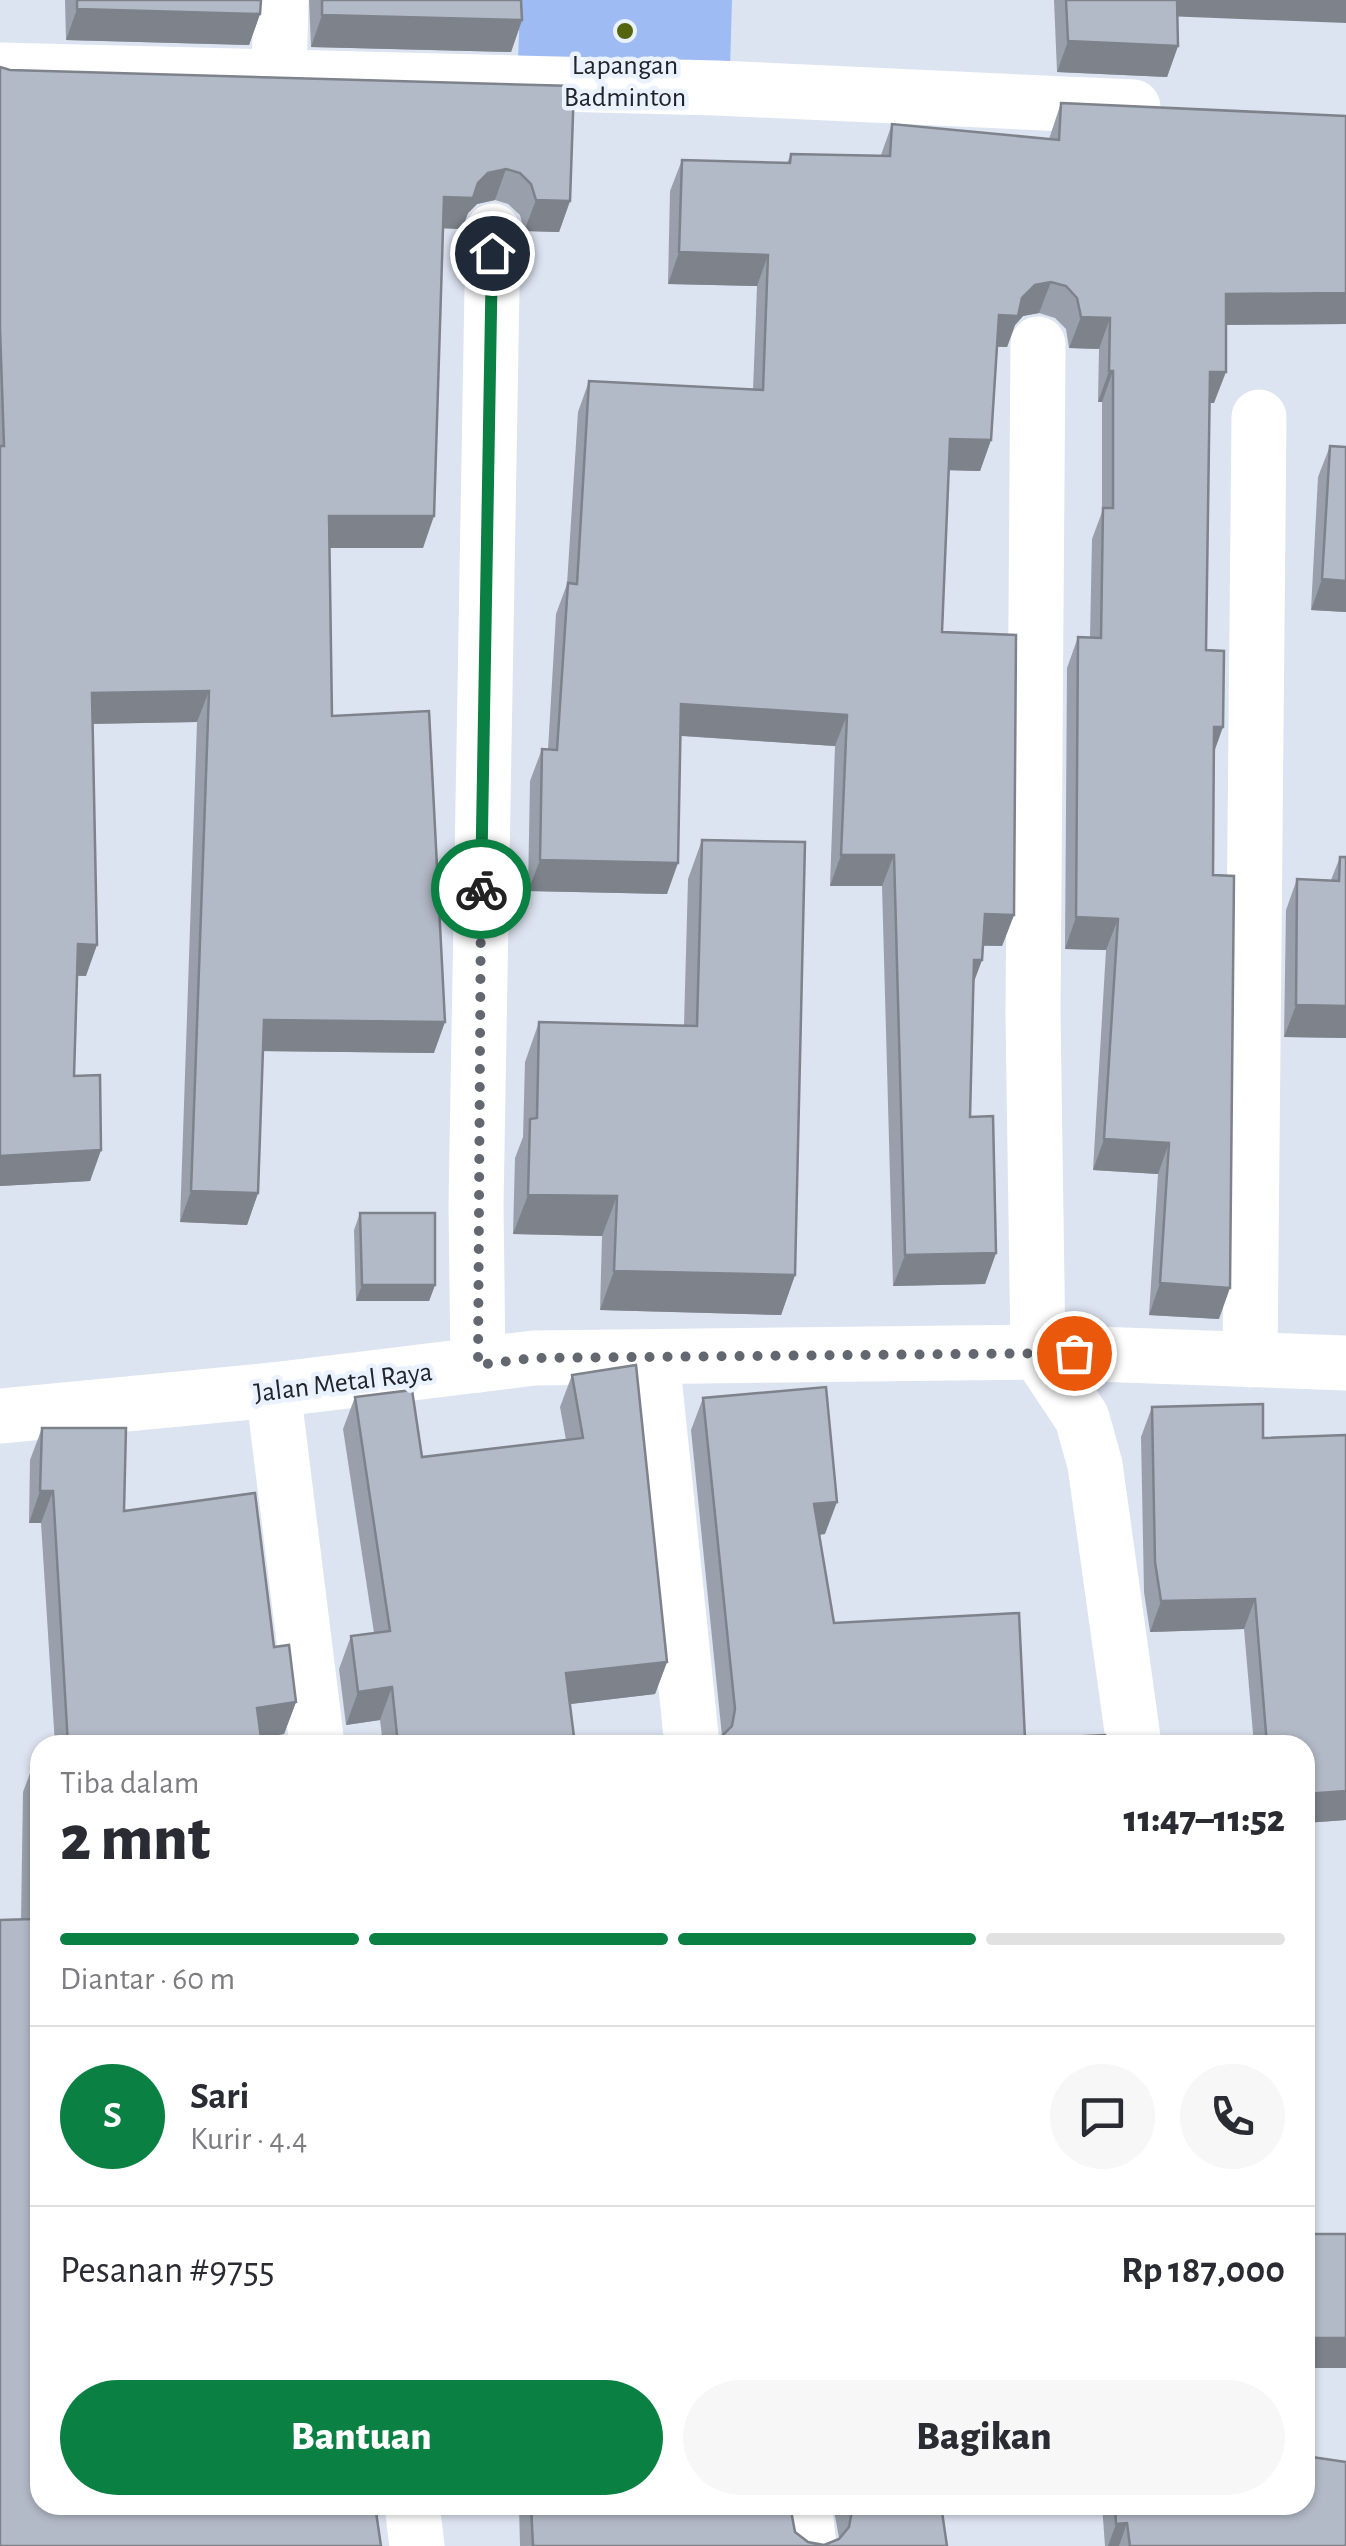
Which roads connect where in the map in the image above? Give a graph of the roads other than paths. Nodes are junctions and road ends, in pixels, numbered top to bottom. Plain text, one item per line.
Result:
1 (281, 0) edge
2 (0, 70) edge
3 (279, 75) junction
4 (1185, 109) edge
5 (493, 231) dead end
6 (1038, 344) dead end
7 (1259, 417) dead end
8 (1038, 1352) junction
9 (652, 1358) junction
10 (1250, 1360) junction
11 (1346, 1363) edge
12 (478, 1365) junction
13 (273, 1390) junction
14 (0, 1416) edge
15 (316, 1735) edge
16 (691, 1735) edge
17 (1133, 1735) edge
18 (413, 2515) edge
19 (805, 2515) edge
20 (418, 2546) edge
21 (809, 2546) edge

1 - 3 street
2 - 3 street
3 - 4 street
5 - 12 street
6 - 8 street
7 - 10 street
8 - 9 street, Jalan Metal Raya
8 - 10 street, Jalan Metal Raya
8 - 17 street
9 - 12 street, Jalan Metal Raya
9 - 16 street
10 - 11 street, Jalan Metal Raya
12 - 13 street, Jalan Metal Raya
13 - 14 street, Jalan Metal Raya
13 - 15 street
18 - 20 street
19 - 21 street

